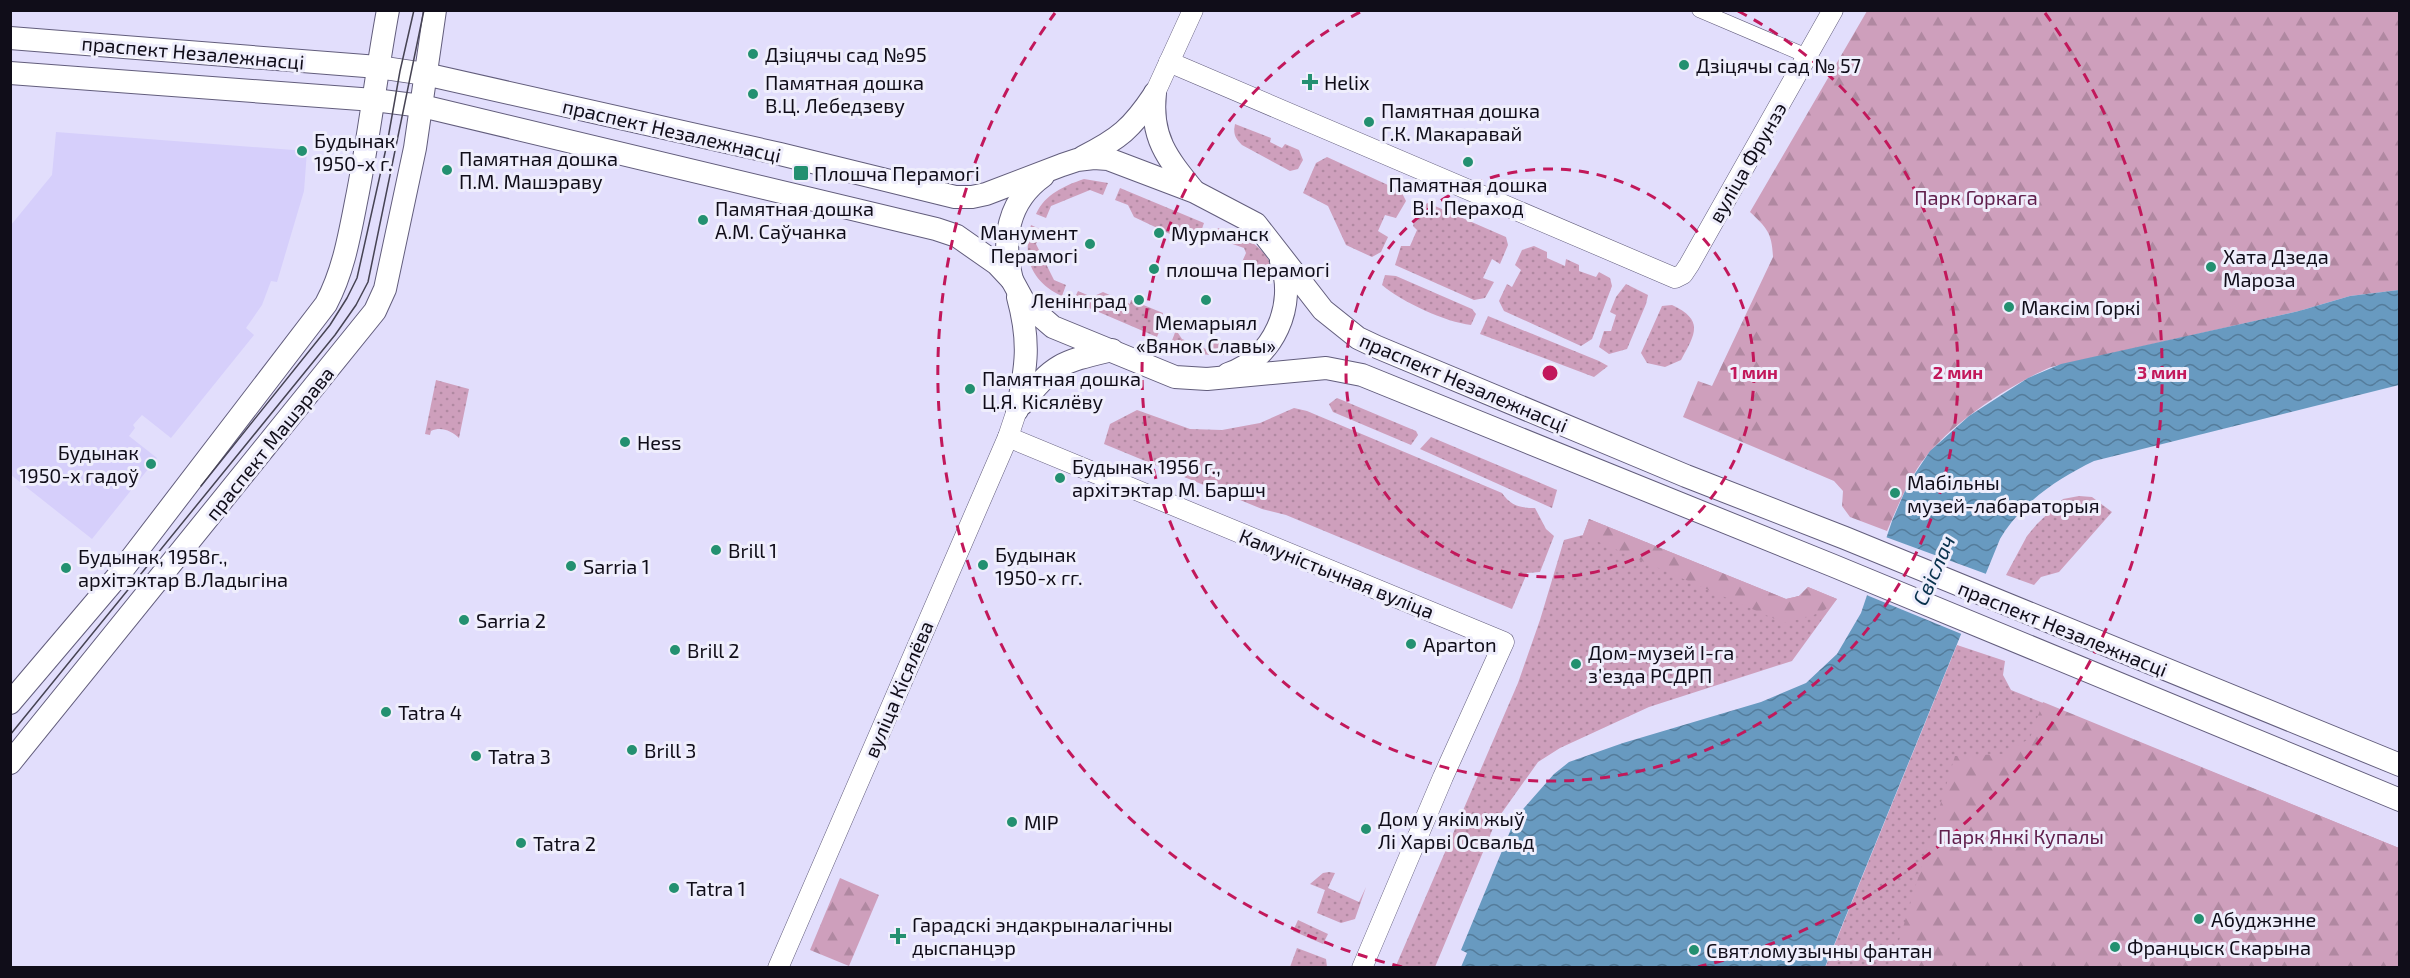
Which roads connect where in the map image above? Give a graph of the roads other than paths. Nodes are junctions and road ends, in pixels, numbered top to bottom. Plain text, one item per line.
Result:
1 (388, 10) edge
2 (435, 10) edge
3 (1193, 10) edge
4 (1699, 10) edge
5 (1833, 10) edge
6 (10, 38) edge
7 (1807, 56) junction
8 (1169, 62) junction
9 (378, 67) junction
10 (10, 74) edge
11 (425, 74) junction
12 (1155, 93) junction
13 (374, 100) junction
14 (422, 106) junction
15 (1077, 160) junction
16 (1052, 170) junction
17 (1194, 192) junction
18 (1276, 251) junction
19 (1014, 285) junction
20 (1112, 350) junction
21 (1220, 377) junction
22 (1017, 410) junction
23 (1008, 437) junction
24 (206, 460) junction
25 (235, 485) junction
26 (10, 703) edge
27 (10, 763) edge
28 (2400, 765) edge
29 (2400, 800) edge
30 (778, 968) edge
31 (1362, 968) edge

1 - 9 main road, праспект Машэрава
2 - 11 main road, праспект Машэрава
3 - 8 street
4 - 7 street
5 - 7 street, вуліца Фрунзэ
6 - 9 main road, праспект Незалежнасці
7 - 8 street, вуліца Фрунзэ
8 - 12 street
9 - 11 main road, праспект Незалежнасці
9 - 13 main road, праспект Машэрава
10 - 13 main road, праспект Незалежнасці
11 - 14 main road, праспект Машэрава
11 - 16 main road, праспект Незалежнасці
12 - 15 main road
12 - 17 main road
13 - 14 main road, праспект Незалежнасці
13 - 24 main road, праспект Машэрава
14 - 19 main road, праспект Незалежнасці
14 - 25 main road, праспект Машэрава
15 - 16 main road, праспект Незалежнасці
15 - 17 main road, праспект Незалежнасці
16 - 19 main road
17 - 18 main road, праспект Незалежнасці
18 - 21 main road
18 - 28 main road, праспект Незалежнасці
19 - 20 main road, праспект Незалежнасці
19 - 22 main road
20 - 21 main road, праспект Незалежнасці
20 - 22 main road
21 - 29 main road, праспект Незалежнасці
22 - 23 street, вуліца Кісялёва
23 - 30 street, вуліца Кісялёва
23 - 31 street, Камуністычная вуліца
24 - 25 main road
24 - 26 main road, праспект Машэрава
25 - 27 main road, праспект Машэрава

